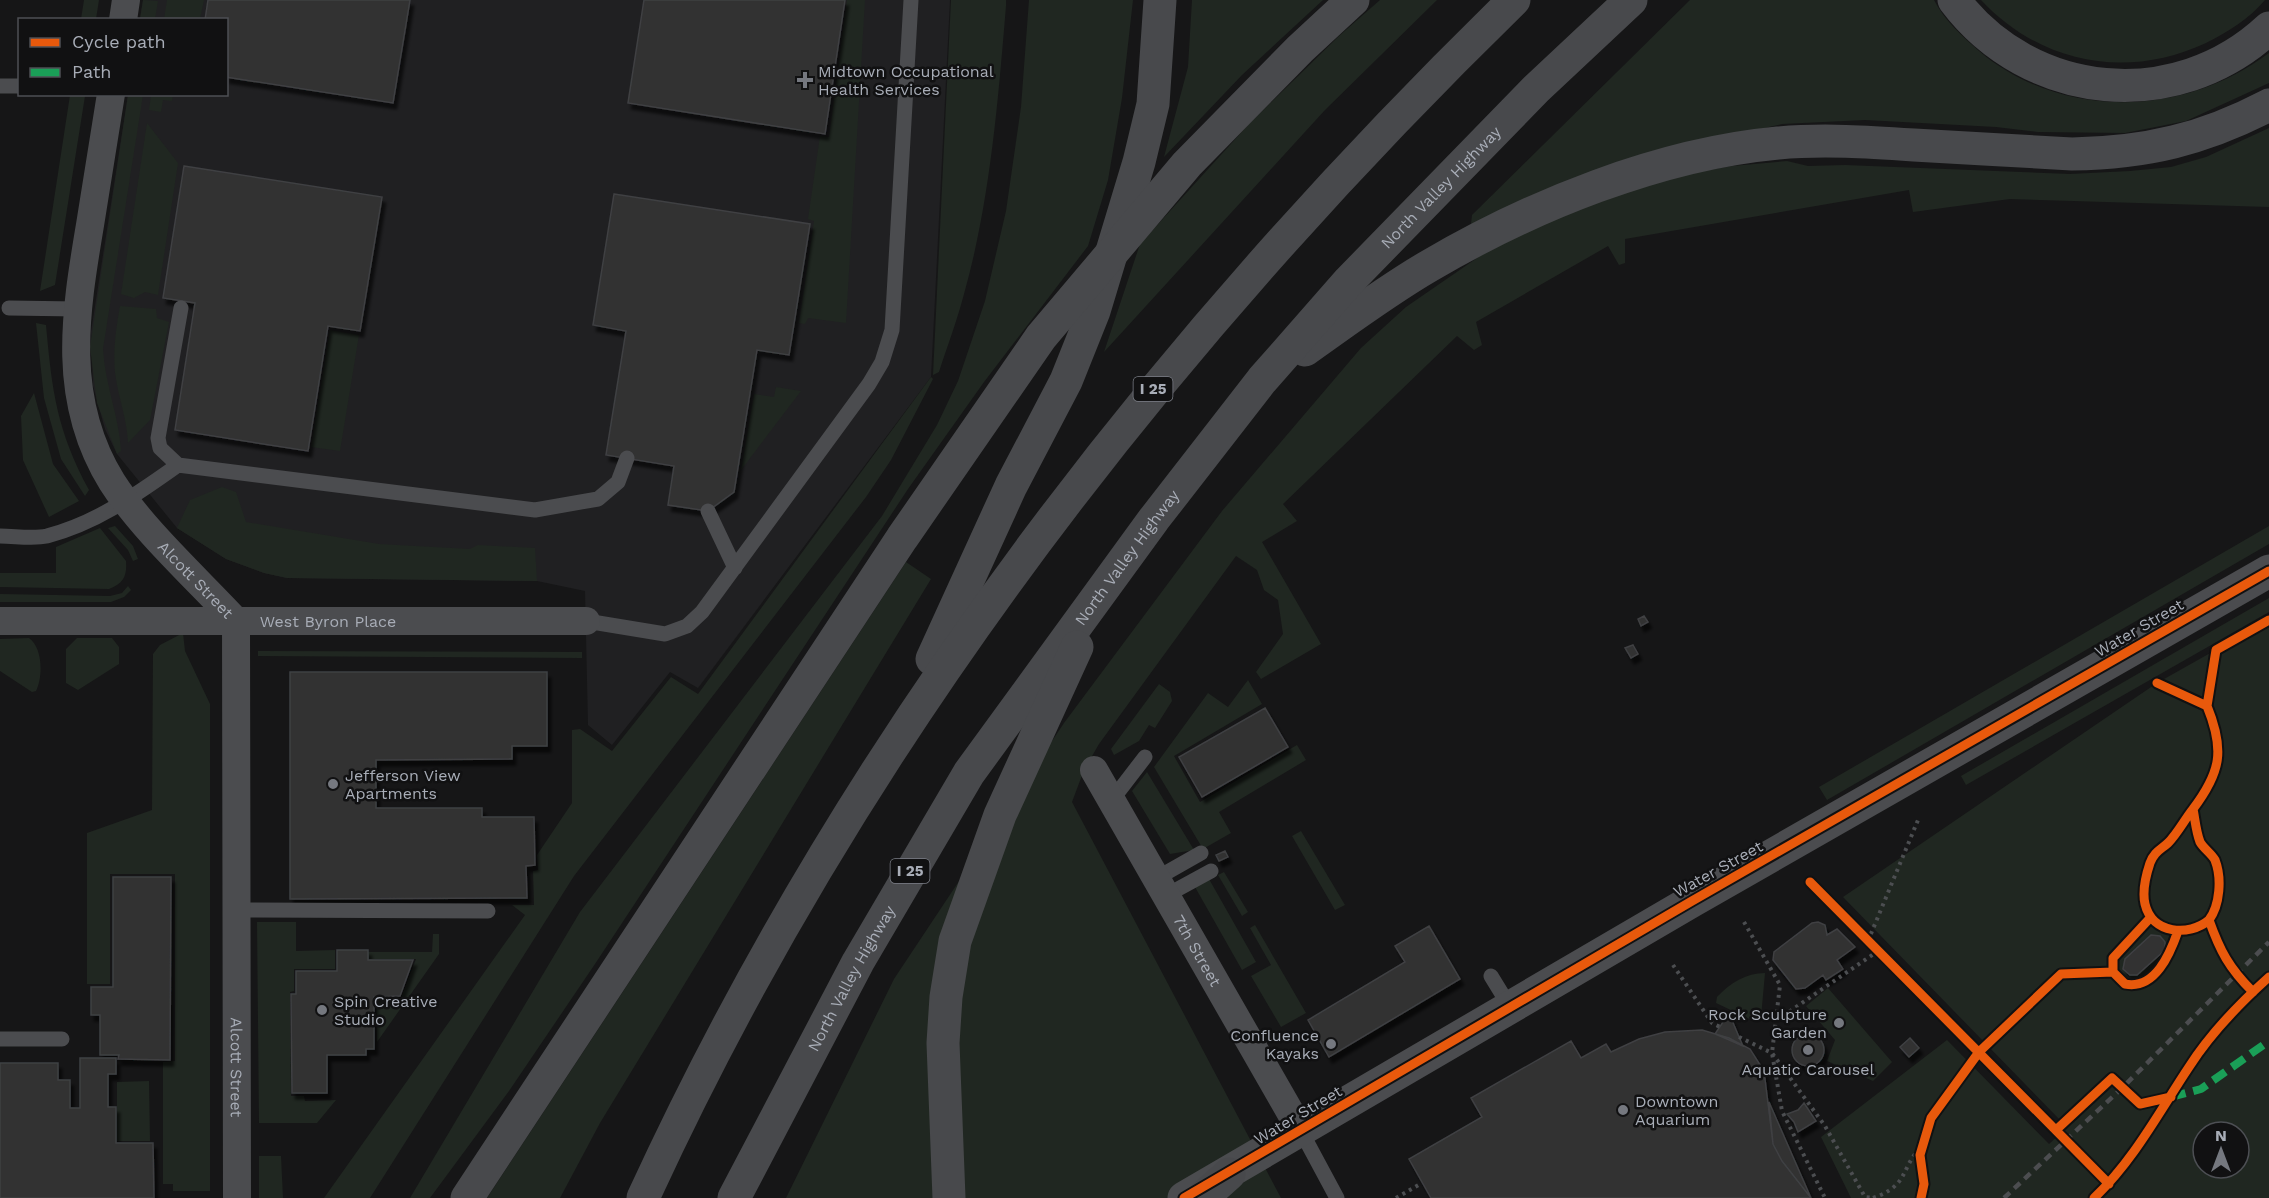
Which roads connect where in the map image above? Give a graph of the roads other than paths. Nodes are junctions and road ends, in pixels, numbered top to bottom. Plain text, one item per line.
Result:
1 (126, 0) edge
2 (911, 0) edge
3 (1160, 0) edge
4 (1353, 0) edge
5 (1514, 0) edge
6 (1631, 0) edge
7 (1954, 0) edge
8 (123, 18) edge
9 (2269, 28) edge
10 (0, 86) edge
11 (18, 86) edge
12 (111, 96) edge
13 (2269, 105) edge
14 (9, 308) dead end
15 (181, 308) dead end
16 (77, 309) junction
17 (1262, 380) junction
18 (627, 458) dead end
19 (178, 465) junction
20 (126, 502) junction
21 (708, 511) dead end
22 (0, 536) edge
23 (1120, 564) junction
24 (735, 568) junction
25 (2269, 571) edge
26 (0, 621) edge
27 (236, 621) junction
28 (586, 621) joint
29 (1145, 757) dead end
30 (1095, 770) dead end
31 (1112, 800) junction
32 (844, 822) junction
33 (1201, 853) dead end
34 (1211, 871) dead end
35 (1162, 886) junction
36 (236, 910) junction
37 (488, 911) dead end
38 (1491, 976) dead end
39 (1510, 1007) junction
40 (0, 1039) edge
41 (62, 1039) dead end
42 (1301, 1131) junction
43 (1229, 1174) junction
44 (237, 1198) edge
45 (467, 1198) edge
46 (643, 1198) edge
47 (734, 1198) edge
48 (949, 1198) edge
49 (1184, 1198) edge
50 (1202, 1198) edge
51 (1337, 1198) edge

1 - 8 street
2 - 24 lane
3 - 32 highway
4 - 45 highway
5 - 32 highway, I 25
6 - 17 highway, North Valley Highway / I 25
7 - 9 highway
10 - 11 lane
12 - 16 street, Alcott Street
13 - 17 highway
14 - 16 lane
15 - 19 lane
16 - 20 street, Alcott Street
17 - 23 highway, North Valley Highway / I 25
18 - 19 lane
19 - 20 lane
20 - 22 lane
20 - 27 street, Alcott Street
21 - 24 lane
23 - 47 highway, North Valley Highway / I 25
23 - 48 highway
24 - 28 lane
25 - 39 street, Water Street
26 - 27 street, West Byron Place
27 - 28 street, West Byron Place
27 - 36 street, Alcott Street
29 - 31 lane
30 - 31 street, 7th Street
31 - 35 street, 7th Street
32 - 46 highway, I 25
33 - 35 lane
34 - 35 lane
35 - 42 street, 7th Street
36 - 37 lane
36 - 44 street, Alcott Street
38 - 39 lane
39 - 42 street, Water Street
40 - 41 lane
42 - 43 street, Water Street
42 - 51 lane
43 - 49 street, Water Street
43 - 50 highway

